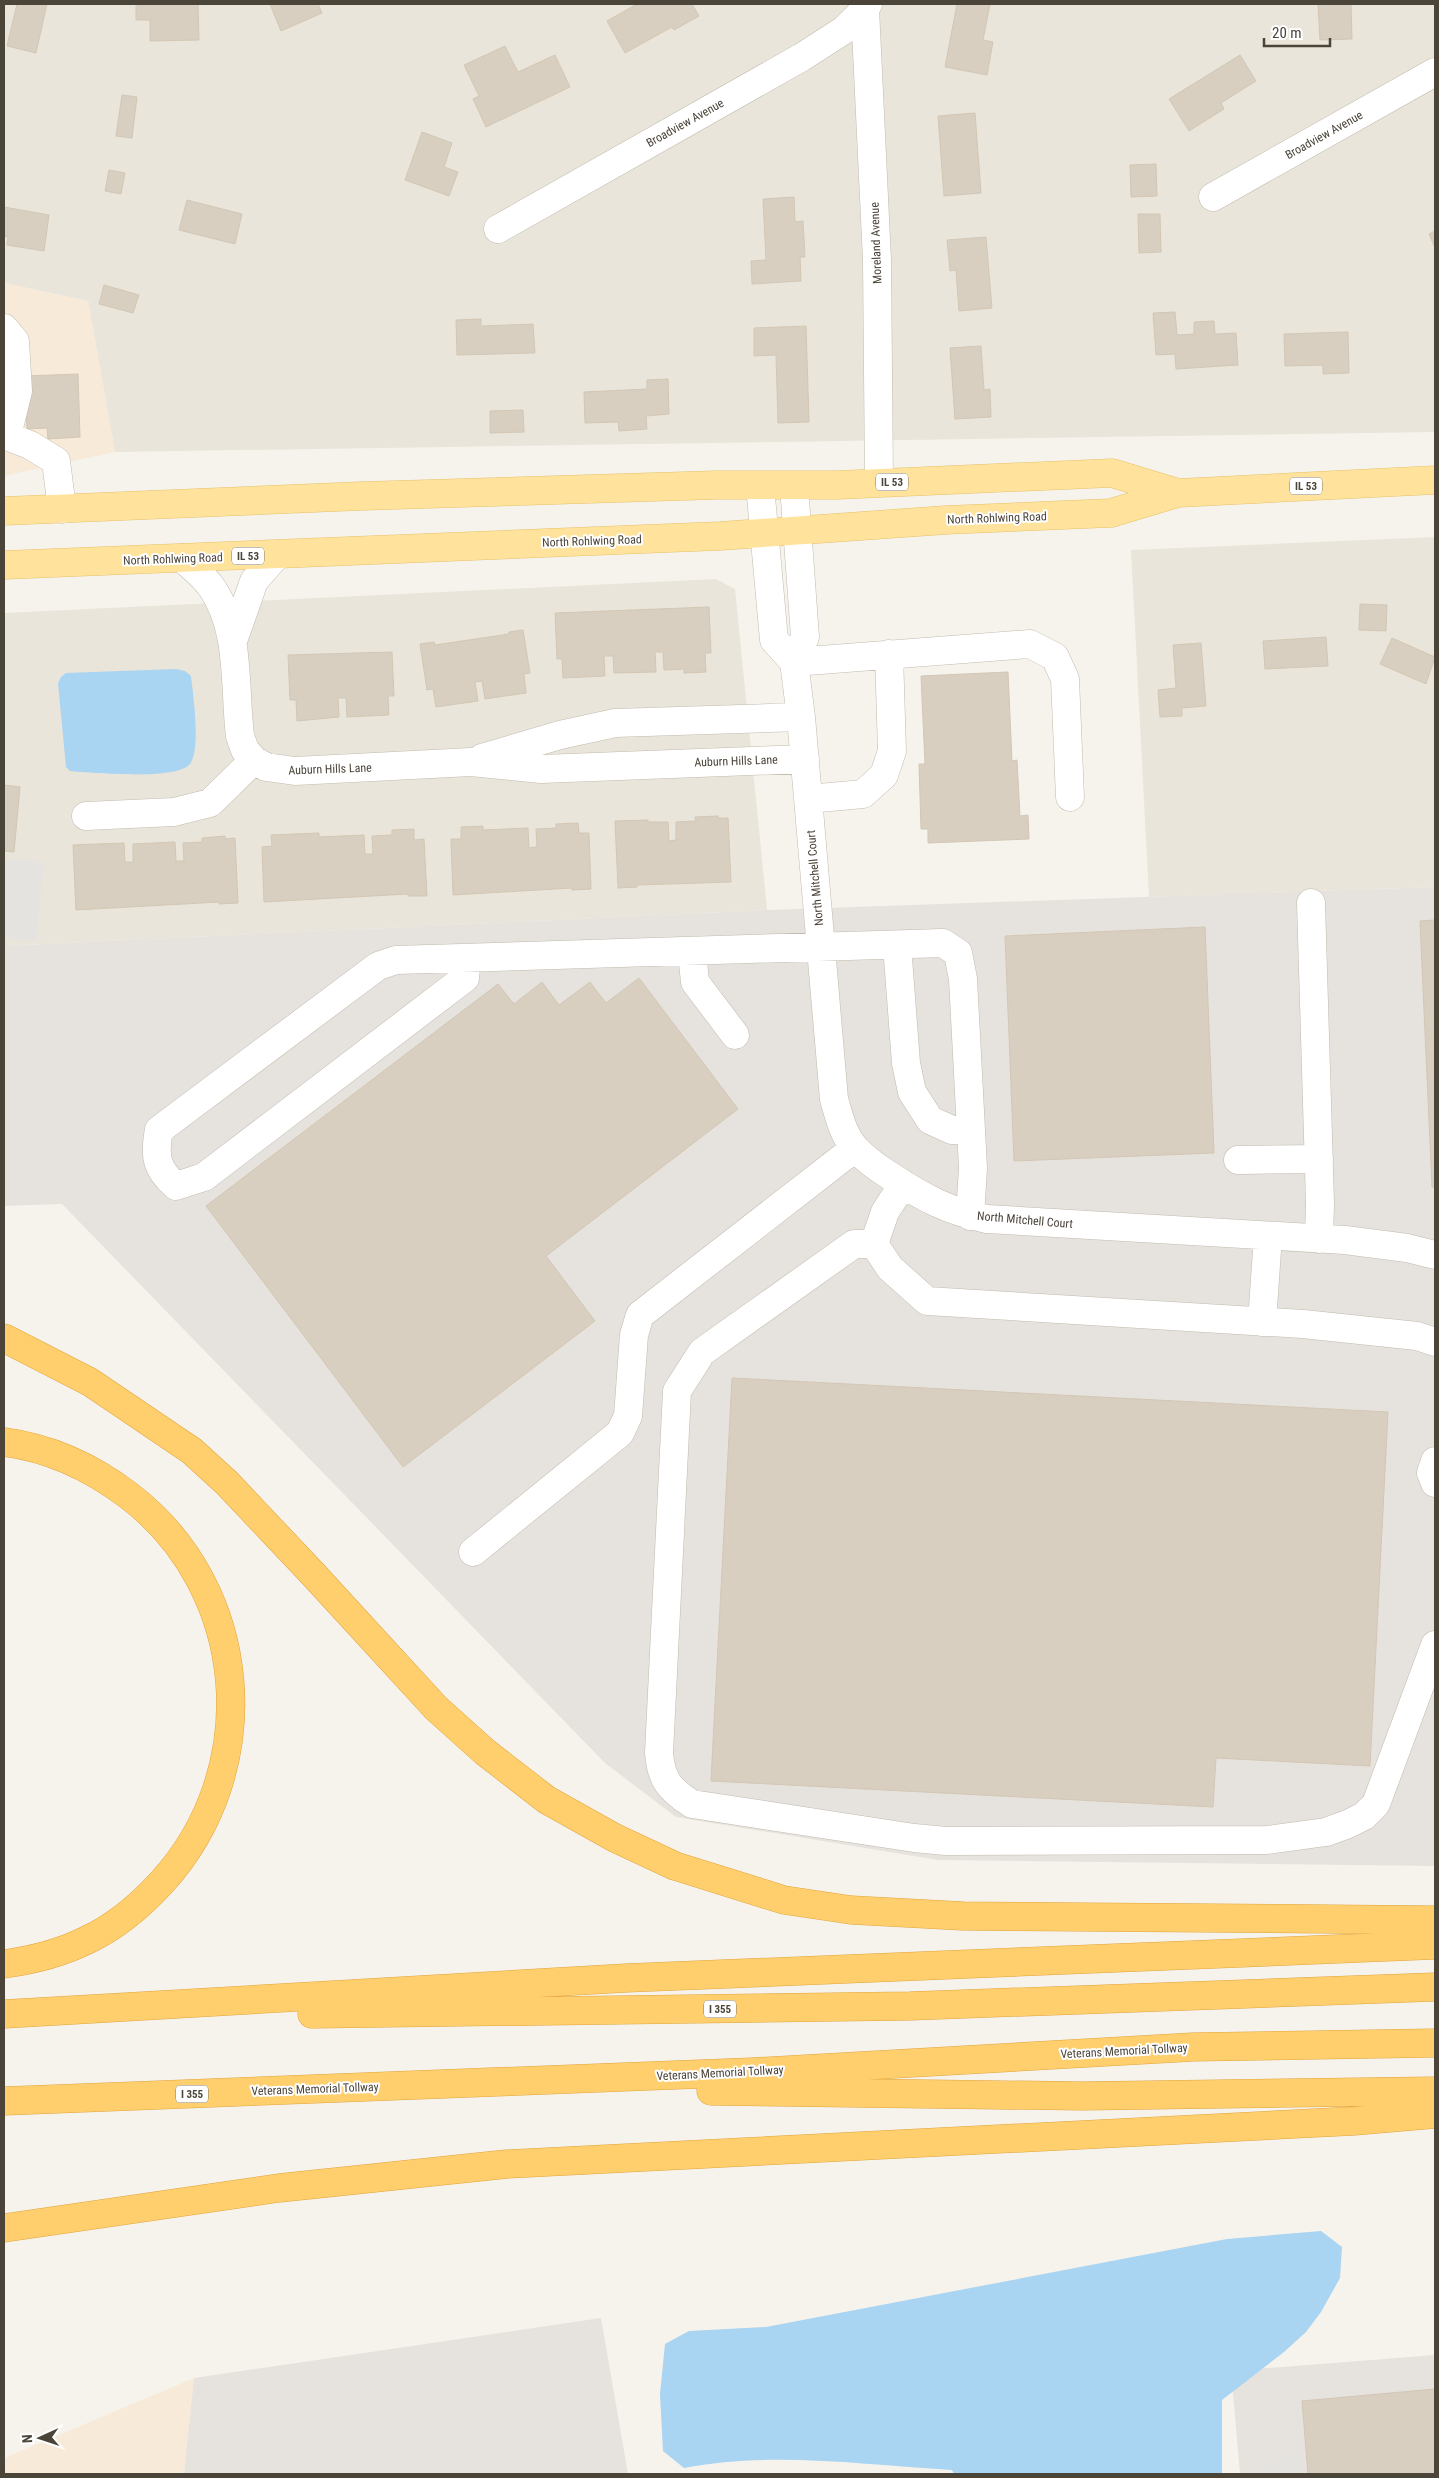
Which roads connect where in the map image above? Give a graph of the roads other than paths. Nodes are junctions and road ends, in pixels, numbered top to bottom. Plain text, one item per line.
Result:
1 (867, 6) edge
2 (1435, 72) edge
3 (1213, 197) dead end
4 (498, 229) dead end
5 (4, 328) edge
6 (6, 436) edge
7 (1435, 480) edge
8 (879, 482) junction
9 (760, 486) junction
10 (794, 486) junction
11 (1178, 493) junction
12 (62, 509) junction
13 (4, 511) edge
14 (797, 531) junction
15 (765, 532) junction
16 (277, 555) junction
17 (182, 558) junction
18 (4, 564) edge
19 (233, 641) junction
20 (889, 654) junction
21 (794, 662) junction
22 (801, 717) junction
23 (664, 721) junction
24 (805, 759) junction
25 (254, 760) junction
26 (471, 762) junction
27 (667, 764) junction
28 (1070, 797) dead end
29 (808, 799) junction
30 (86, 816) dead end
31 (1310, 903) dead end
32 (897, 945) junction
33 (821, 948) junction
34 (692, 952) junction
35 (467, 958) junction
36 (735, 1035) dead end
37 (970, 1130) junction
38 (854, 1148) junction
39 (1319, 1159) junction
40 (1238, 1160) dead end
41 (903, 1184) junction
42 (970, 1216) junction
43 (1268, 1236) junction
44 (1319, 1239) junction
45 (874, 1244) junction
46 (1435, 1255) edge
47 (1262, 1322) junction
48 (4, 1338) edge
49 (1435, 1342) edge
50 (4, 1442) edge
51 (1435, 1461) edge
52 (1435, 1482) edge
53 (473, 1552) dead end
54 (1435, 1645) edge
55 (1435, 1920) edge
56 (1435, 1945) edge
57 (4, 1964) edge
58 (1435, 1987) edge
59 (4, 2016) edge
60 (1435, 2043) edge
61 (380, 2087) junction
62 (1435, 2091) edge
63 (4, 2101) edge
64 (1435, 2114) edge
65 (4, 2228) edge

1 - 4 street, Broadview Avenue
1 - 8 street, Moreland Avenue
2 - 3 street, Broadview Avenue
5 - 6 street
6 - 12 street
7 - 11 main road, North Rohlwing Road / IL 53
8 - 10 main road, North Rohlwing Road / IL 53
8 - 11 main road, North Rohlwing Road / IL 53
9 - 10 main road, North Rohlwing Road / IL 53
9 - 12 main road, North Rohlwing Road / IL 53
9 - 15 street
10 - 14 street
11 - 14 main road, North Rohlwing Road / IL 53
12 - 13 main road, North Rohlwing Road / IL 53
14 - 15 main road, North Rohlwing Road / IL 53
14 - 21 street
15 - 16 main road, North Rohlwing Road / IL 53
15 - 21 street
16 - 17 main road, North Rohlwing Road / IL 53
16 - 19 street
17 - 18 main road, North Rohlwing Road / IL 53
17 - 19 street
19 - 25 street
20 - 21 street
20 - 28 street
20 - 29 street
21 - 22 street, North Mitchell Court
22 - 23 street, Auburn Hills Lane
22 - 24 street, North Mitchell Court
23 - 26 street, Auburn Hills Lane
23 - 27 street
24 - 27 street, Auburn Hills Lane
24 - 29 street, North Mitchell Court
25 - 26 street, Auburn Hills Lane
25 - 30 street
26 - 27 street, Auburn Hills Lane
29 - 33 street, North Mitchell Court
31 - 39 street
32 - 33 street
32 - 37 street
32 - 37 street
33 - 34 street
33 - 38 street, North Mitchell Court
34 - 35 street
34 - 36 street
35 - 35 street
37 - 42 street
38 - 41 street, North Mitchell Court
38 - 53 street
39 - 40 street
39 - 44 street
41 - 42 street, North Mitchell Court
41 - 45 street
42 - 43 street, North Mitchell Court
43 - 44 street, North Mitchell Court
43 - 47 street
44 - 46 street, North Mitchell Court
45 - 47 street
45 - 54 street
47 - 49 street
48 - 55 highway
50 - 57 highway
51 - 52 street
56 - 59 highway
58 - 59 highway, I 355
60 - 61 highway, Veterans Memorial Tollway / I 355
61 - 62 highway
61 - 63 highway, Veterans Memorial Tollway / I 355
64 - 65 highway

